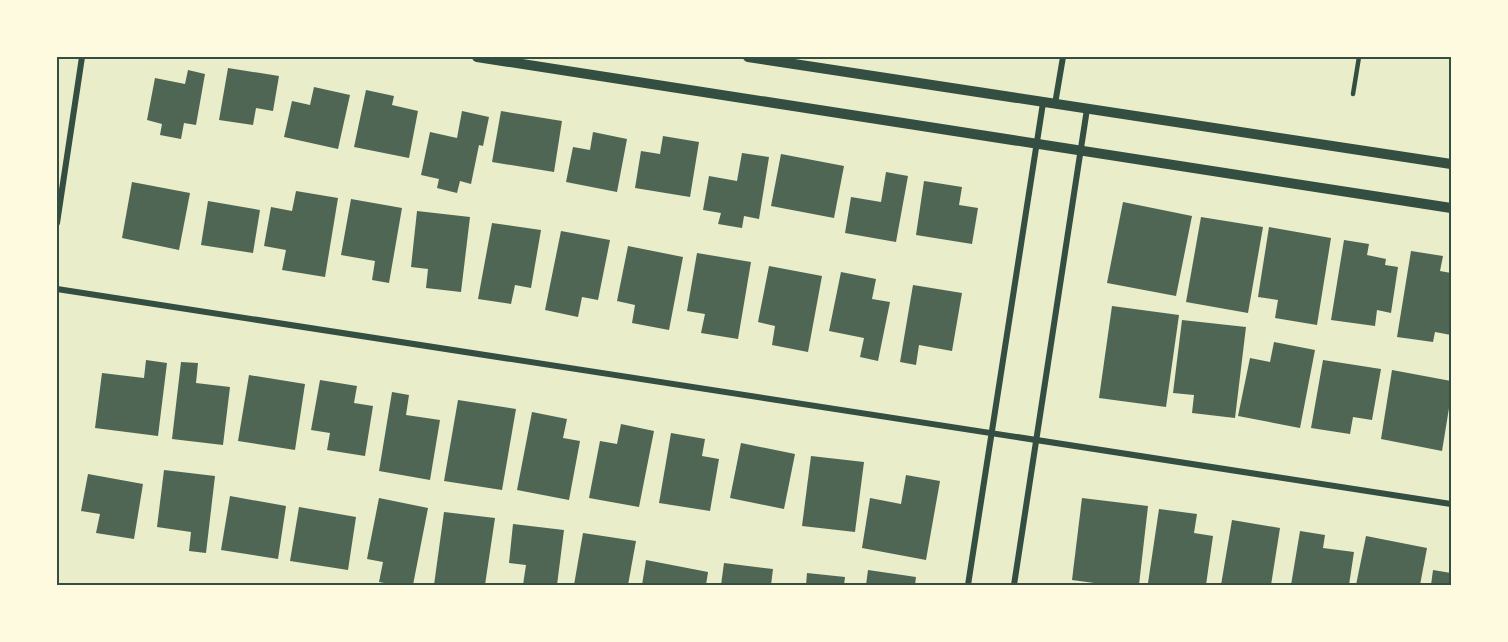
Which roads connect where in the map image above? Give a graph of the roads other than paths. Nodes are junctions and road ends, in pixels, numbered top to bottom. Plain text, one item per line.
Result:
1 (81, 57) edge
2 (477, 57) edge
3 (748, 57) edge
4 (1063, 57) edge
5 (1359, 57) edge
6 (1353, 94) dead end
7 (1042, 103) junction
8 (1055, 104) junction
9 (1087, 109) junction
10 (1036, 144) junction
11 (1081, 151) junction
12 (1451, 165) edge
13 (1451, 208) edge
14 (57, 223) edge
15 (57, 290) edge
16 (992, 432) junction
17 (1037, 440) junction
18 (1451, 504) edge
19 (968, 585) edge
20 (1014, 585) edge

1 - 14 street
2 - 10 street
3 - 7 street
4 - 8 street
5 - 6 lane
7 - 8 street
7 - 10 street
8 - 9 street
9 - 11 street
9 - 12 street
10 - 11 street
10 - 16 street
11 - 13 street
11 - 17 street
15 - 16 street
16 - 17 street
16 - 19 street
17 - 18 street
17 - 20 street

